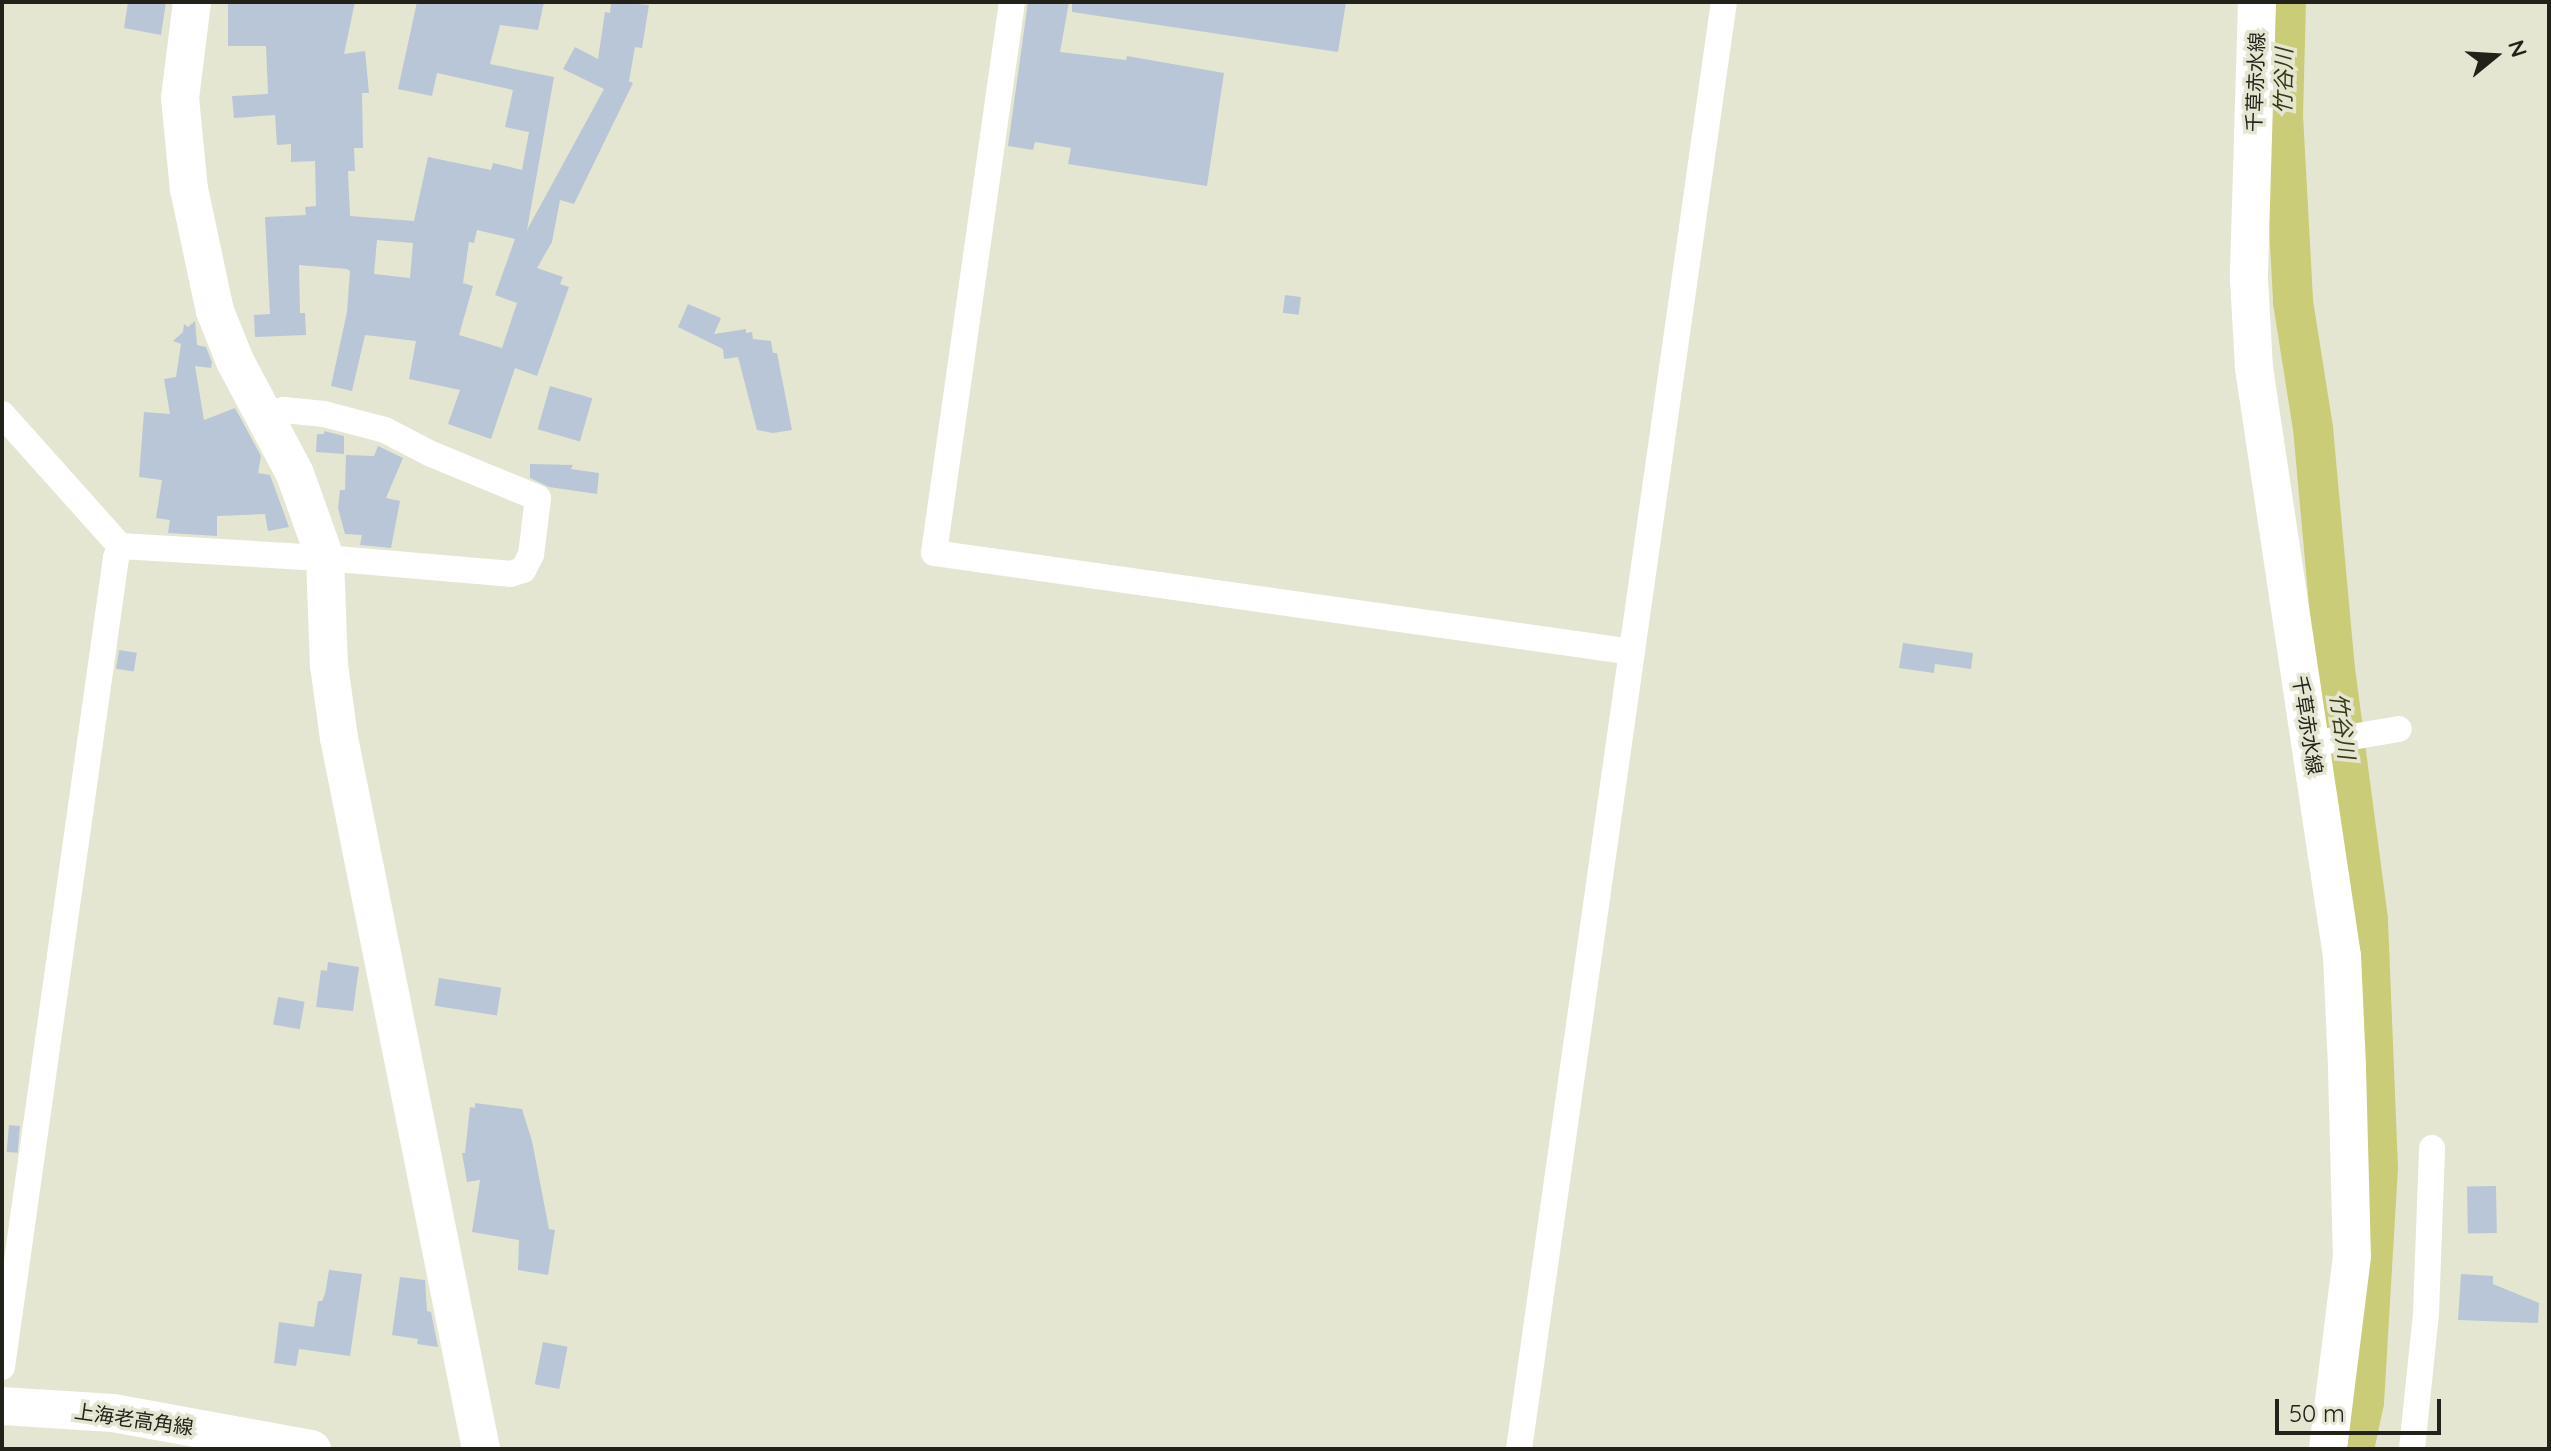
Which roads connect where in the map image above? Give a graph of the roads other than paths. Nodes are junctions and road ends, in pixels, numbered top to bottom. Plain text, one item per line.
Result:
1 (192, 2) edge
2 (1012, 2) edge
3 (1724, 2) edge
4 (2257, 2) edge
5 (2, 414) edge
6 (262, 414) junction
7 (120, 546) junction
8 (325, 558) junction
9 (1632, 652) junction
10 (2399, 729) dead end
11 (2311, 744) junction
12 (2432, 1148) dead end
13 (2, 1367) edge
14 (2, 1406) edge
15 (312, 1449) edge
16 (481, 1449) edge
17 (1519, 1449) edge
18 (2328, 1449) edge
19 (2412, 1449) edge

1 - 6 main road
2 - 9 street
3 - 9 street
4 - 11 main road, 千草赤水線
5 - 7 street
6 - 8 main road
6 - 8 street
7 - 8 street
7 - 13 street
8 - 16 main road
9 - 17 street
10 - 11 street
11 - 18 main road, 千草赤水線
12 - 19 street
14 - 15 main road, 上海老高角線

